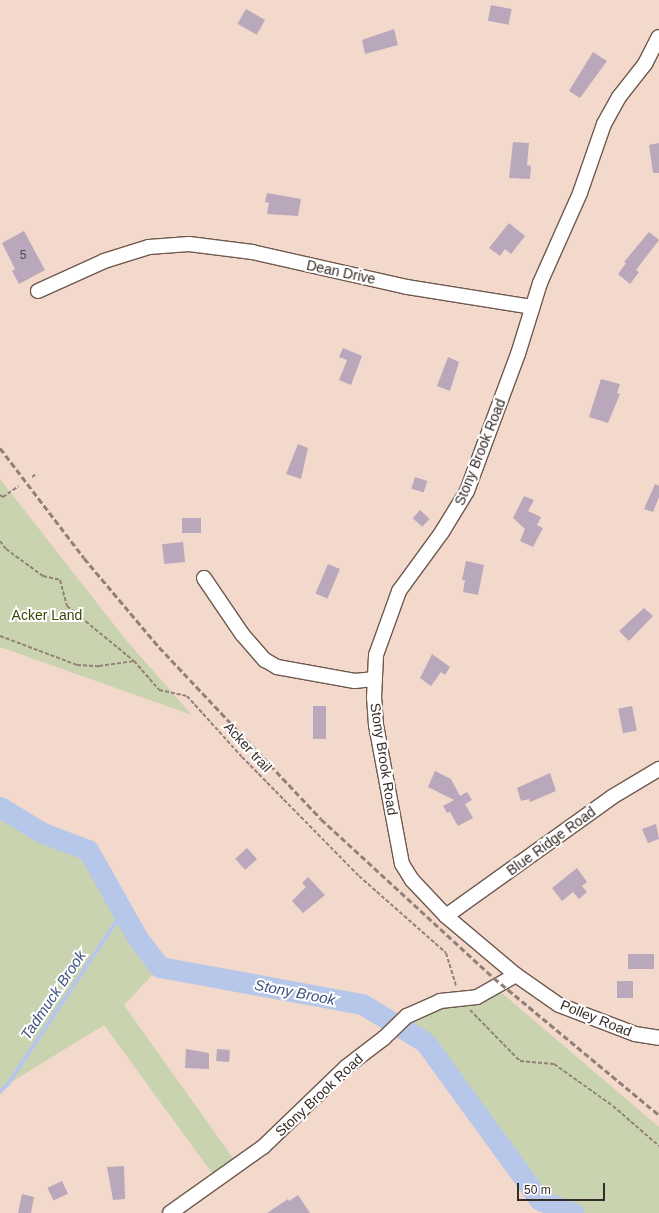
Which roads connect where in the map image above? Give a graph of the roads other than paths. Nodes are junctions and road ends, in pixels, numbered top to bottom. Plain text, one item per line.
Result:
1 (659, 37) edge
2 (38, 291) dead end
3 (532, 307) junction
4 (204, 578) dead end
5 (375, 679) junction
6 (659, 769) edge
7 (446, 916) junction
8 (516, 975) junction
9 (659, 1038) edge
10 (170, 1213) edge

1 - 3 street, Stony Brook Road
2 - 3 street, Dean Drive
3 - 5 street, Stony Brook Road
4 - 5 street
5 - 7 street, Stony Brook Road
6 - 7 street, Blue Ridge Road
7 - 8 street, Stony Brook Road
8 - 9 street, Polley Road
8 - 10 street, Stony Brook Road

